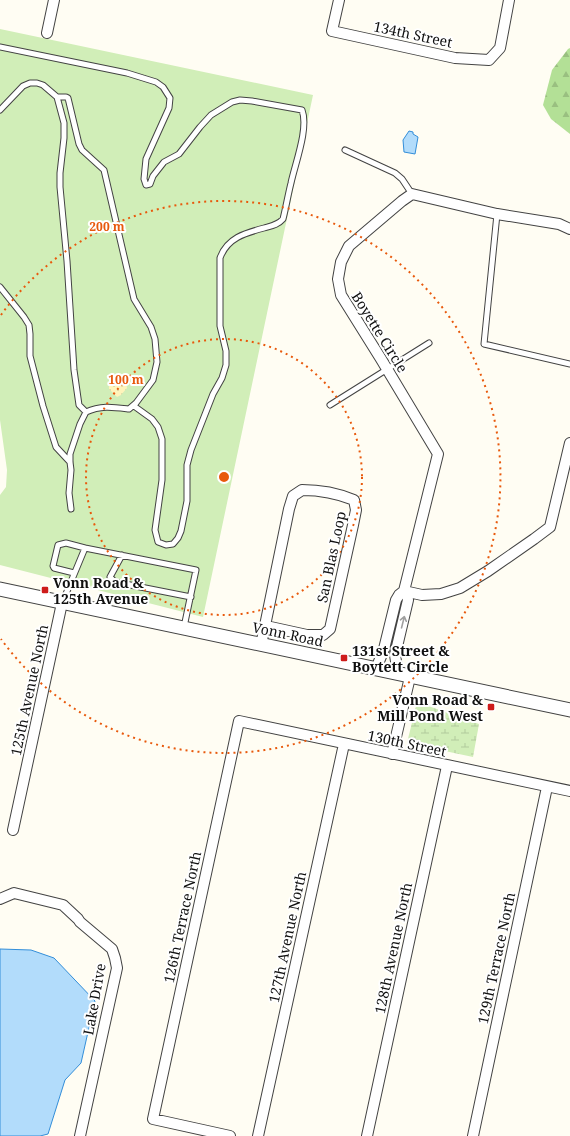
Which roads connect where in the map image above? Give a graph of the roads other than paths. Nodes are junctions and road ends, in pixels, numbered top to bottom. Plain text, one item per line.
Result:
1 (54, 0) edge
2 (338, 0) edge
3 (509, 0) edge
4 (47, 33) dead end
5 (0, 47) edge
6 (57, 97) junction
7 (0, 110) edge
8 (345, 150) dead end
9 (412, 194) junction
10 (497, 214) junction
11 (570, 229) edge
12 (0, 287) edge
13 (430, 343) dead end
14 (570, 364) edge
15 (387, 369) junction
16 (330, 405) dead end
17 (134, 406) junction
18 (86, 412) junction
19 (570, 443) edge
20 (70, 462) junction
21 (71, 509) dead end
22 (85, 548) junction
23 (122, 555) junction
24 (74, 574) junction
25 (0, 589) edge
26 (404, 591) junction
27 (191, 597) junction
28 (62, 603) junction
29 (266, 626) junction
30 (184, 628) junction
31 (261, 645) junction
32 (376, 669) junction
33 (404, 675) junction
34 (570, 710) edge
35 (239, 721) joint
36 (344, 744) junction
37 (392, 754) junction
38 (447, 766) junction
39 (546, 787) junction
40 (570, 791) edge
41 (13, 830) dead end
42 (0, 898) edge
43 (80, 1136) edge
44 (230, 1136) edge
45 (258, 1136) edge
46 (367, 1136) edge
47 (473, 1136) edge

1 - 4 street
2 - 3 street, 134th Street
5 - 17 lane
6 - 7 lane
6 - 17 lane
6 - 18 lane
8 - 9 lane
9 - 10 street
9 - 15 street, Boyette Circle
10 - 11 street
10 - 14 lane
12 - 20 lane
13 - 15 lane
15 - 16 lane
15 - 26 street, Boyette Circle
17 - 18 lane
18 - 20 lane
19 - 26 street
20 - 21 lane
22 - 23 lane
22 - 24 lane
22 - 24 lane
23 - 27 lane
23 - 27 lane
24 - 28 lane
25 - 28 street, Vonn Road
26 - 32 street, Boyette Circle
33 -> 26 street, Boyette Circle
27 - 30 lane
28 - 30 street, Vonn Road
28 - 41 street, 125th Avenue North
29 - 29 street, San Blas Loop
29 - 31 street, San Blas Loop
30 - 31 street, Vonn Road
31 - 32 street, Vonn Road
32 - 33 street, Vonn Road
33 - 34 street, Vonn Road
33 - 37 street
35 - 36 street, 130th Street
35 - 44 street, 126th Terrace North
36 - 37 street, 130th Street
36 - 45 street, 127th Avenue North
37 - 38 street, 130th Street
38 - 39 street, 130th Street
38 - 46 street, 128th Avenue North
39 - 40 street, 130th Street
39 - 47 street, 129th Terrace North
42 - 43 street, Lake Drive

